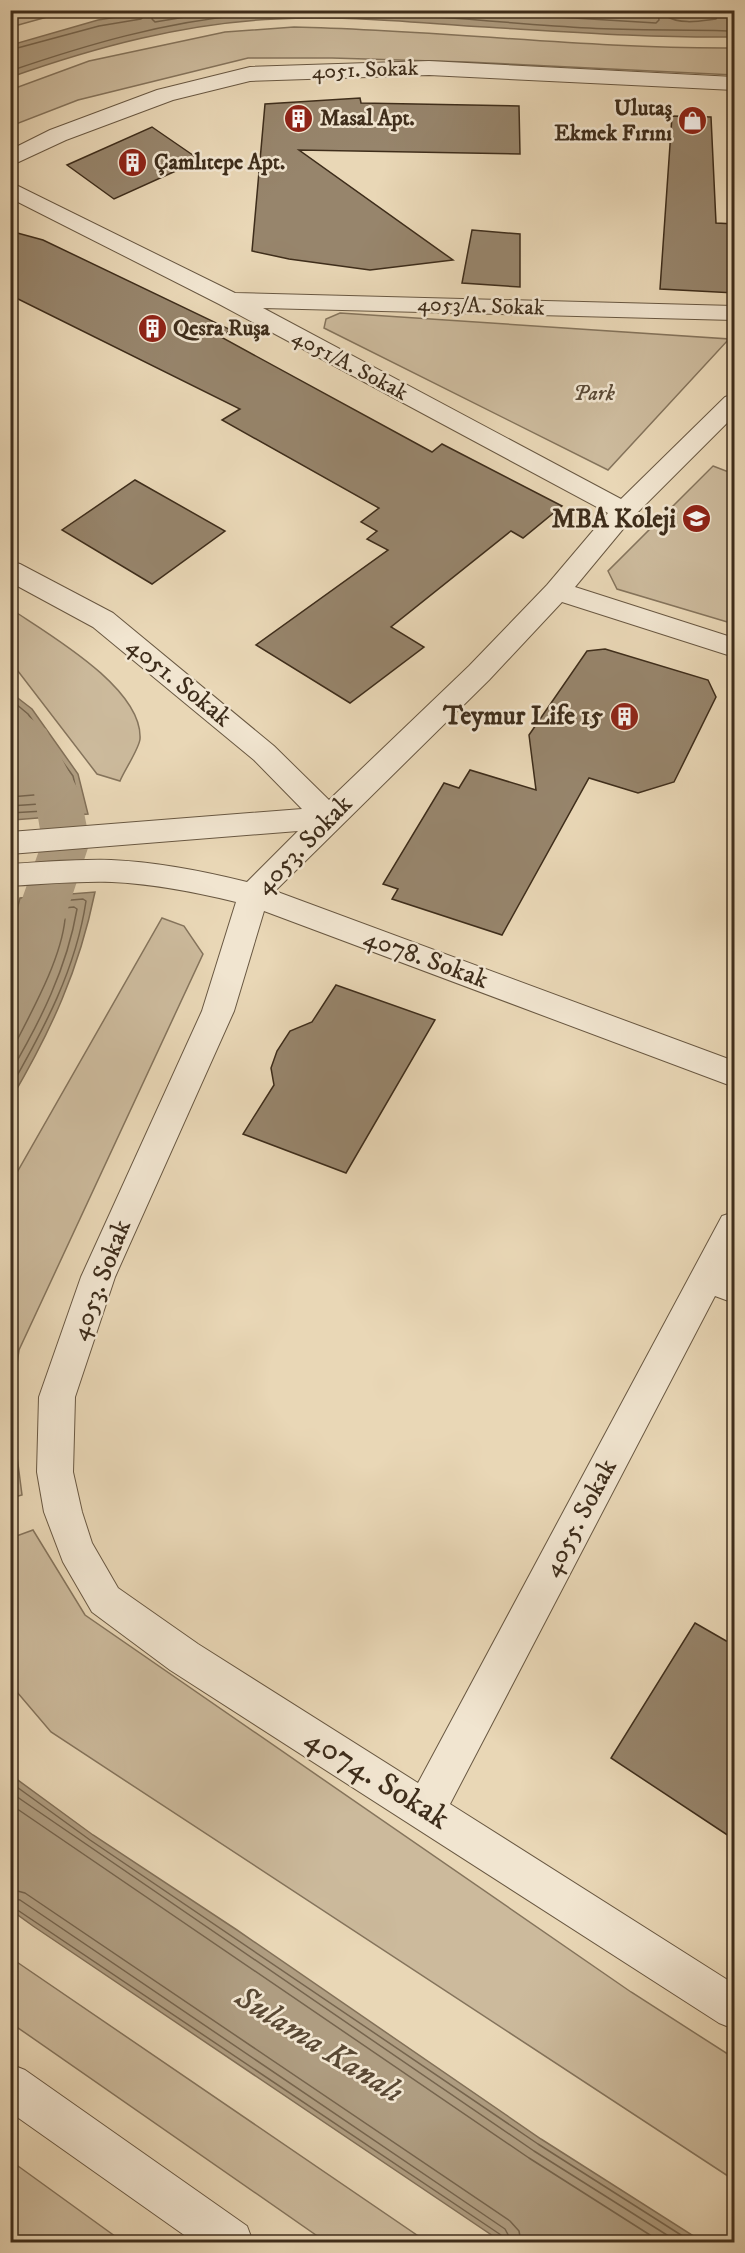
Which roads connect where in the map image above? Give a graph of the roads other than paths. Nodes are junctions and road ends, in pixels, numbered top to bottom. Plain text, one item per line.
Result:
1 (735, 84) edge
2 (10, 159) edge
3 (10, 189) edge
4 (228, 299) junction
5 (735, 314) edge
6 (735, 402) edge
7 (624, 511) junction
8 (10, 570) edge
9 (557, 591) junction
10 (735, 648) edge
11 (329, 818) junction
12 (10, 843) edge
13 (10, 875) edge
14 (253, 895) junction
15 (735, 1074) edge
16 (735, 1226) edge
17 (721, 1282) edge
18 (63, 1512) joint
19 (425, 1810) junction
20 (735, 2008) edge
21 (10, 2085) edge
22 (231, 2242) edge

1 - 2 street, 4051. Sokak
3 - 4 street, 4051/A. Sokak
4 - 5 street, 4053/A. Sokak
4 - 7 street, 4051/A. Sokak
6 - 7 street, 4053. Sokak
7 - 9 street, 4053. Sokak
8 - 11 street, 4051. Sokak
9 - 10 street
9 - 11 street, 4053. Sokak
11 - 12 street
11 - 14 street, 4053. Sokak
13 - 14 street, 4078. Sokak
14 - 15 street, 4078. Sokak
14 - 18 street, 4053. Sokak
16 - 17 street, 4055. Sokak
17 - 19 street, 4055. Sokak
18 - 19 street, 4074. Sokak
19 - 20 street, 4074. Sokak
21 - 22 street

